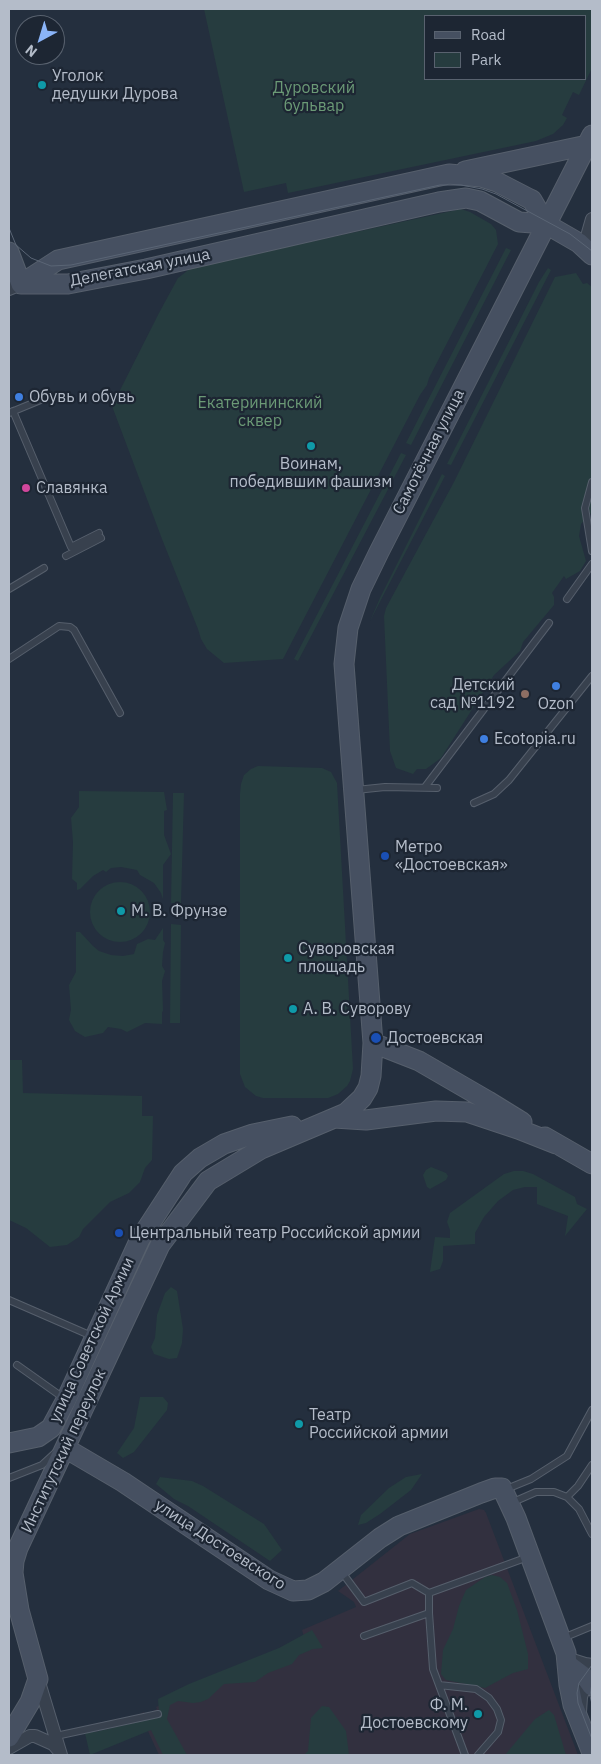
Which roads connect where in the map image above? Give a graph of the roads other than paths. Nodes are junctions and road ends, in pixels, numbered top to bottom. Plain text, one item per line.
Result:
1 (590, 142) edge
2 (449, 174) junction
3 (592, 219) edge
4 (546, 224) junction
5 (588, 251) edge
6 (9, 252) edge
7 (15, 286) edge
8 (43, 399) dead end
9 (11, 412) edge
10 (592, 482) edge
11 (590, 532) edge
12 (100, 536) dead end
13 (91, 540) junction
14 (592, 551) edge
15 (66, 556) dead end
16 (592, 564) edge
17 (44, 568) dead end
18 (9, 589) edge
19 (567, 599) dead end
20 (549, 623) dead end
21 (9, 659) edge
22 (592, 676) edge
23 (120, 713) dead end
24 (425, 787) junction
25 (437, 788) dead end
26 (353, 790) junction
27 (474, 804) dead end
28 (373, 1043) junction
29 (336, 1118) junction
30 (556, 1144) junction
31 (592, 1164) edge
32 (9, 1300) edge
33 (95, 1337) junction
34 (17, 1366) dead end
35 (66, 1400) junction
36 (592, 1410) edge
37 (75, 1428) junction
38 (9, 1443) edge
39 (65, 1448) junction
40 (592, 1465) edge
41 (9, 1478) edge
42 (503, 1494) junction
43 (567, 1497) junction
44 (592, 1534) edge
45 (529, 1557) junction
46 (340, 1570) junction
47 (429, 1593) junction
48 (429, 1613) junction
49 (592, 1626) edge
50 (364, 1636) dead end
51 (560, 1639) junction
52 (567, 1661) junction
53 (591, 1675) edge
54 (38, 1679) junction
55 (439, 1685) junction
56 (158, 1714) dead end
57 (579, 1719) junction
58 (56, 1736) junction
59 (9, 1737) edge
60 (9, 1748) edge
61 (60, 1753) edge
62 (592, 1753) edge
63 (465, 1755) edge
64 (478, 1755) edge

1 - 2 main road, Делегатская улица
1 - 4 main road, Самотёчная улица
2 - 4 main road, Делегатская улица
2 - 7 main road, Делегатская улица
3 - 5 street
4 - 5 main road
4 - 7 main road, Делегатская улица
4 - 26 main road, Самотёчная улица
6 - 7 main road
8 - 9 lane
9 - 13 lane
10 - 11 lane
11 - 14 lane
12 - 13 lane
13 - 15 lane
16 - 19 lane
17 - 18 lane
20 - 24 lane
21 - 23 lane
22 - 27 lane
24 - 25 lane
24 - 26 lane
26 - 28 main road
28 - 29 main road
28 - 30 main road
29 - 30 main road
29 - 33 main road, улица Советской Армии
29 - 37 main road, Институтский переулок
30 - 31 main road
32 - 33 lane
33 - 35 main road, улица Советской Армии
34 - 35 lane
35 - 38 main road, улица Советской Армии
36 - 42 lane
37 - 39 main road, Институтский переулок
37 - 41 lane
39 - 46 main road, улица Достоевского
39 - 54 main road, Институтский переулок
40 - 43 lane
42 - 43 lane
42 - 45 main road
42 - 46 main road, улица Достоевского
43 - 44 lane
45 - 47 lane
45 - 51 main road
46 - 47 lane
47 - 48 lane
48 - 50 lane
48 - 55 lane
49 - 51 lane
51 - 52 main road
52 - 53 main road
52 - 57 main road
53 - 57 street
54 - 58 street, Институтский переулок
54 - 59 main road
55 - 63 lane
55 - 64 lane
56 - 58 lane
57 - 62 main road
58 - 61 street, Институтский переулок
60 - 61 street, Институтский переулок

